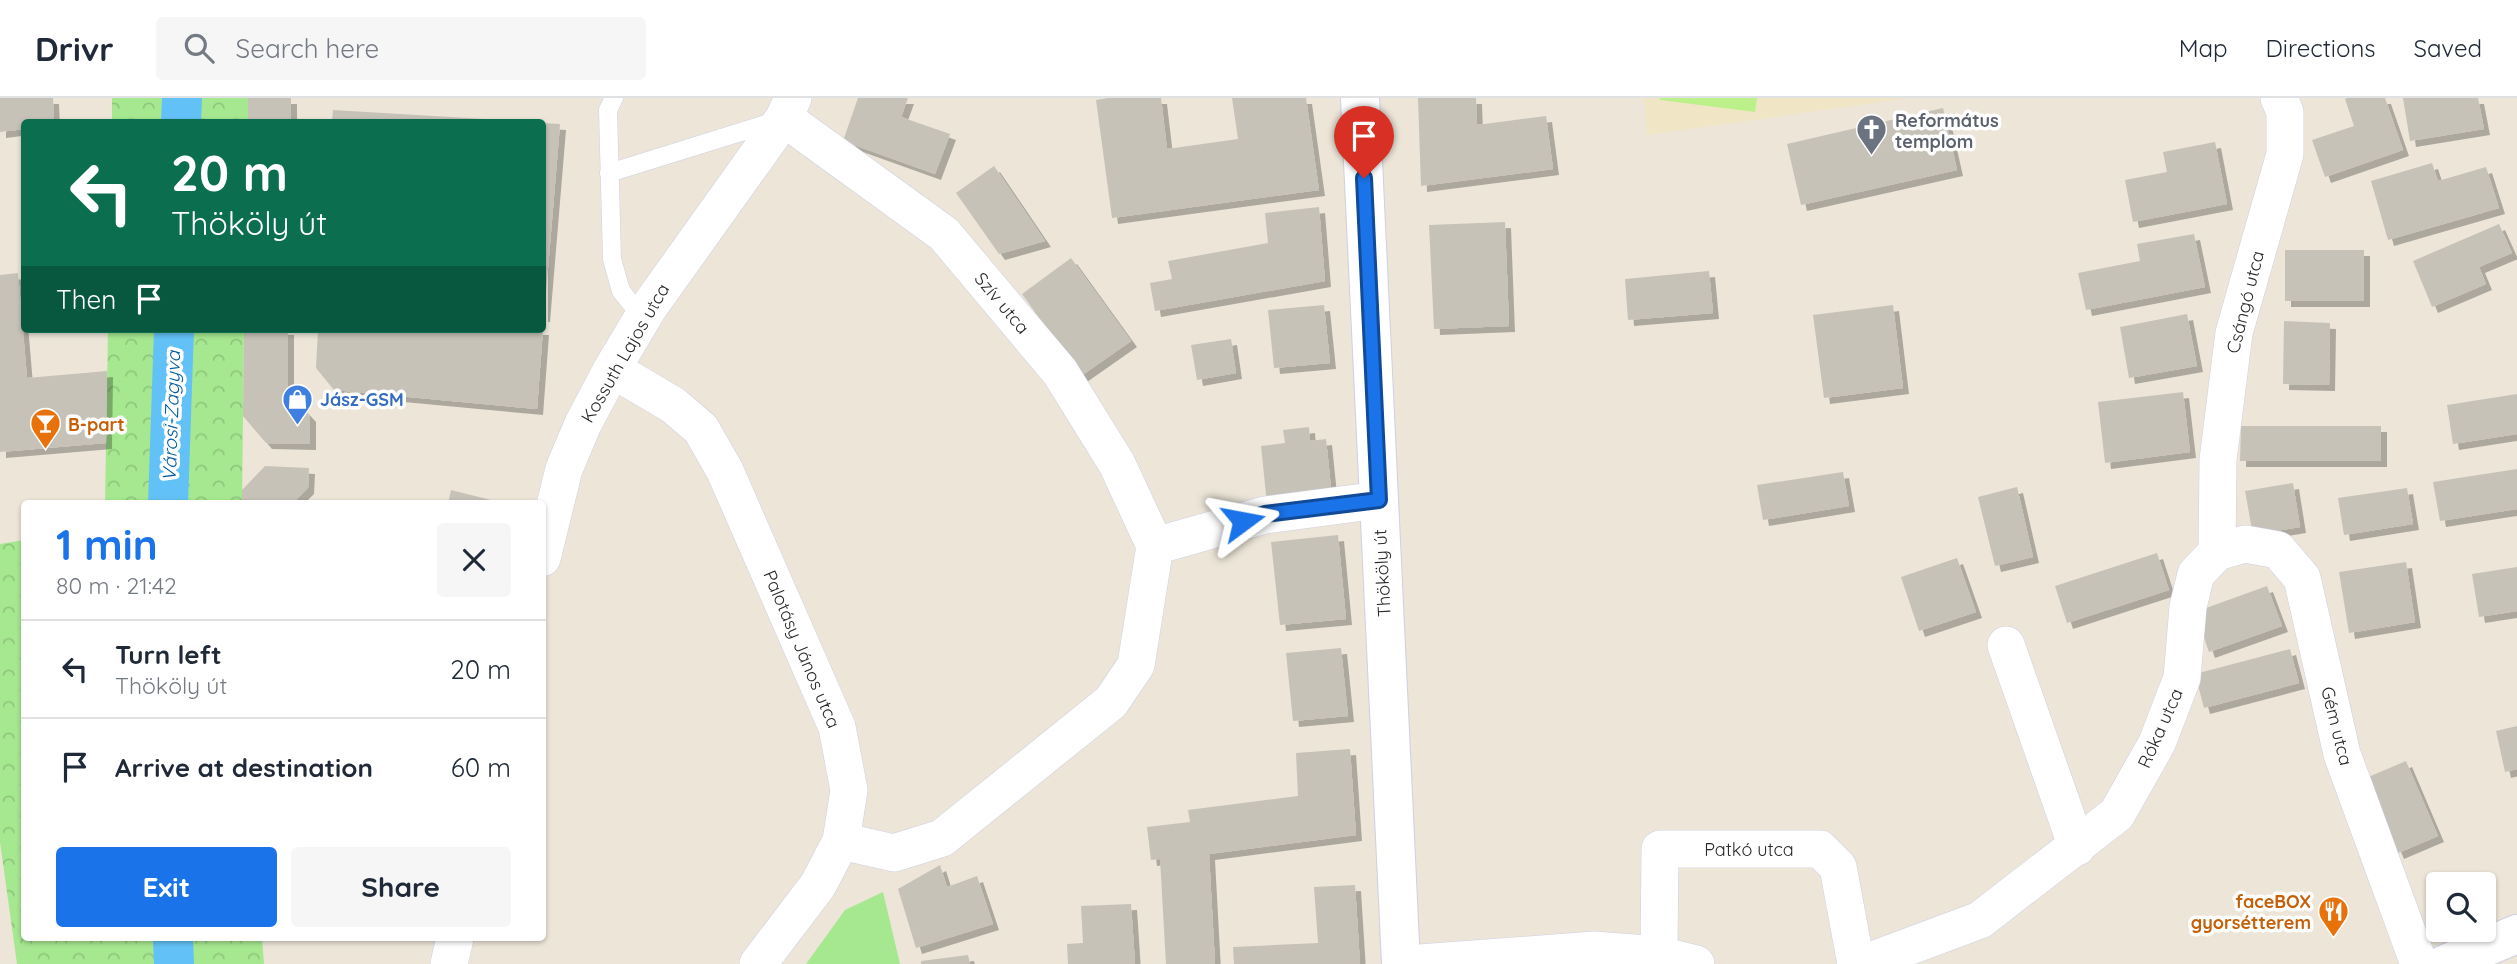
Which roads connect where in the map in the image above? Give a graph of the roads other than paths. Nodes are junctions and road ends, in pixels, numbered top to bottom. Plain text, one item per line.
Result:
1 (614, 98) edge
2 (1360, 98) edge
3 (2279, 98) edge
4 (789, 108) edge
5 (609, 173) junction
6 (642, 317) junction
7 (612, 369) junction
8 (1379, 500) junction
9 (546, 542) edge
10 (1155, 546) junction
11 (2217, 552) junction
12 (2006, 645) dead end
13 (841, 841) junction
14 (2077, 847) junction
15 (453, 941) edge
16 (2502, 947) edge
17 (1659, 955) junction
18 (449, 964) edge
19 (758, 964) edge
20 (1404, 964) edge
21 (1696, 964) edge
22 (1859, 964) edge
23 (2419, 964) edge
24 (2445, 964) edge

1 - 5 lane
2 - 8 street, Thököly út
3 - 11 street, Csángó utca
4 - 5 lane
4 - 6 street, Kossuth Lajos utca
4 - 10 street, Szív utca
5 - 6 lane
6 - 7 street, Kossuth Lajos utca
7 - 9 street, Kossuth Lajos utca
7 - 13 street, Palotásy János utca
8 - 10 street
8 - 20 street, Thököly út
10 - 13 street
11 - 14 street, Róka utca
11 - 23 street, Gém utca
12 - 14 street
13 - 19 street, Palotásy János utca
14 - 22 street, Róka utca
15 - 18 street
16 - 24 street
17 - 20 street
17 - 21 street
17 - 22 street, Patkó utca

